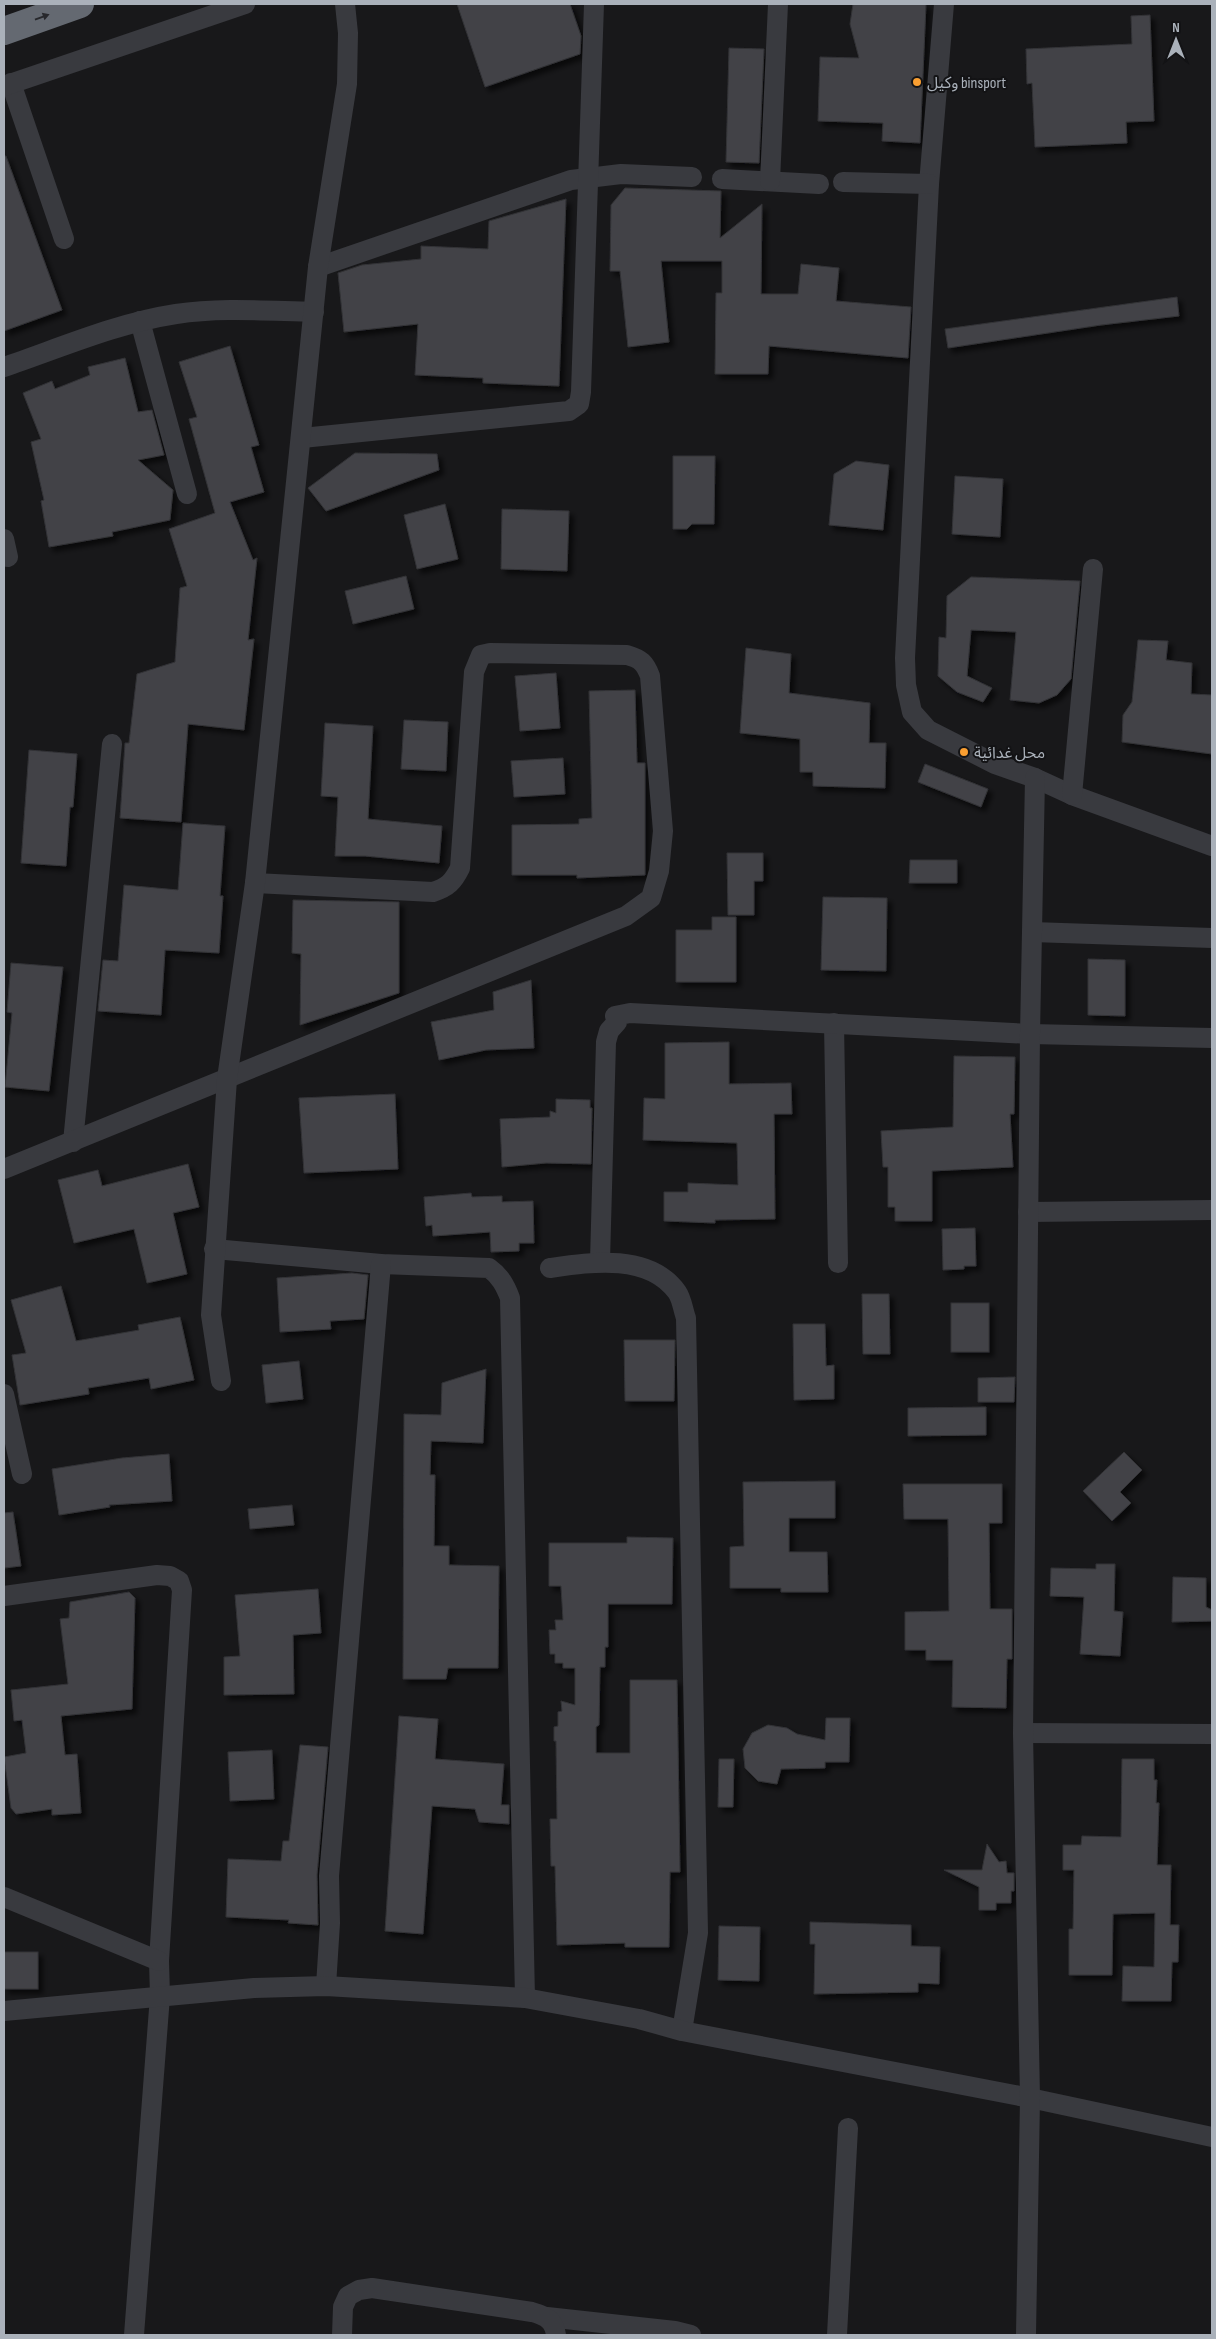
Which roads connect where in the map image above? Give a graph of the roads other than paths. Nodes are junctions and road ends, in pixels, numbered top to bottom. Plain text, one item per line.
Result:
1 (80, 4) edge
2 (245, 4) edge
3 (345, 4) edge
4 (594, 4) edge
5 (778, 4) edge
6 (944, 4) edge
7 (4, 31) edge
8 (8, 84) edge
9 (588, 176) junction
10 (692, 177) dead end
11 (722, 179) dead end
12 (770, 181) junction
13 (843, 182) dead end
14 (819, 184) dead end
15 (929, 184) junction
16 (64, 239) dead end
17 (318, 267) junction
18 (314, 312) junction
19 (140, 321) junction
20 (4, 367) edge
21 (302, 438) junction
22 (187, 494) dead end
23 (1093, 569) dead end
24 (112, 744) dead end
25 (1036, 778) junction
26 (1072, 796) junction
27 (1212, 846) edge
28 (254, 883) junction
29 (1032, 932) junction
30 (1212, 938) edge
31 (834, 1023) junction
32 (1030, 1034) junction
33 (1212, 1038) edge
34 (227, 1079) junction
35 (72, 1142) junction
36 (4, 1169) edge
37 (1212, 1210) edge
38 (1028, 1212) junction
39 (214, 1249) junction
40 (600, 1261) junction
41 (838, 1263) dead end
42 (381, 1264) junction
43 (550, 1268) dead end
44 (221, 1381) dead end
45 (4, 1394) edge
46 (22, 1474) dead end
47 (4, 1596) edge
48 (1023, 1733) junction
49 (1212, 1734) edge
50 (4, 1897) edge
51 (159, 1961) junction
52 (326, 1986) junction
53 (160, 1996) junction
54 (525, 1998) junction
55 (4, 2011) edge
56 (682, 2031) junction
57 (1030, 2098) junction
58 (848, 2128) dead end
59 (1212, 2136) edge
60 (547, 2317) junction
61 (134, 2335) edge
62 (342, 2335) edge
63 (556, 2335) edge
64 (691, 2335) edge
65 (837, 2335) edge
66 (1026, 2335) edge

7 -> 1 highway
2 - 8 street
3 - 17 street
4 - 9 street
5 - 12 street
6 - 15 street
8 - 16 street
9 - 10 street
9 - 17 street
9 - 21 street
11 - 12 street
12 - 14 street
13 - 15 street
15 - 25 street
17 - 18 street
18 - 19 street
18 - 21 street
19 - 20 street
19 - 22 street
21 - 28 street
23 - 26 street
24 - 35 street
25 - 26 street
25 - 29 street
26 - 27 street
28 - 34 street
28 - 34 street
29 - 30 street
29 - 32 street
31 - 32 street
31 - 40 street
31 - 41 street
32 - 33 street
32 - 38 street
34 - 35 street
34 - 39 street
35 - 36 street
37 - 38 street
38 - 48 street
39 - 42 street
39 - 44 street
40 - 43 street
40 - 56 street
42 - 52 street
42 - 54 street
45 - 46 street
47 - 51 street
48 - 49 street
48 - 57 street
50 - 51 street
51 - 53 street
52 - 53 street
52 - 54 street
53 - 55 street
53 - 61 street
54 - 56 street
56 - 57 street
57 - 59 street
57 - 66 street
58 - 65 street
60 - 62 street
60 - 63 street
60 - 64 street

